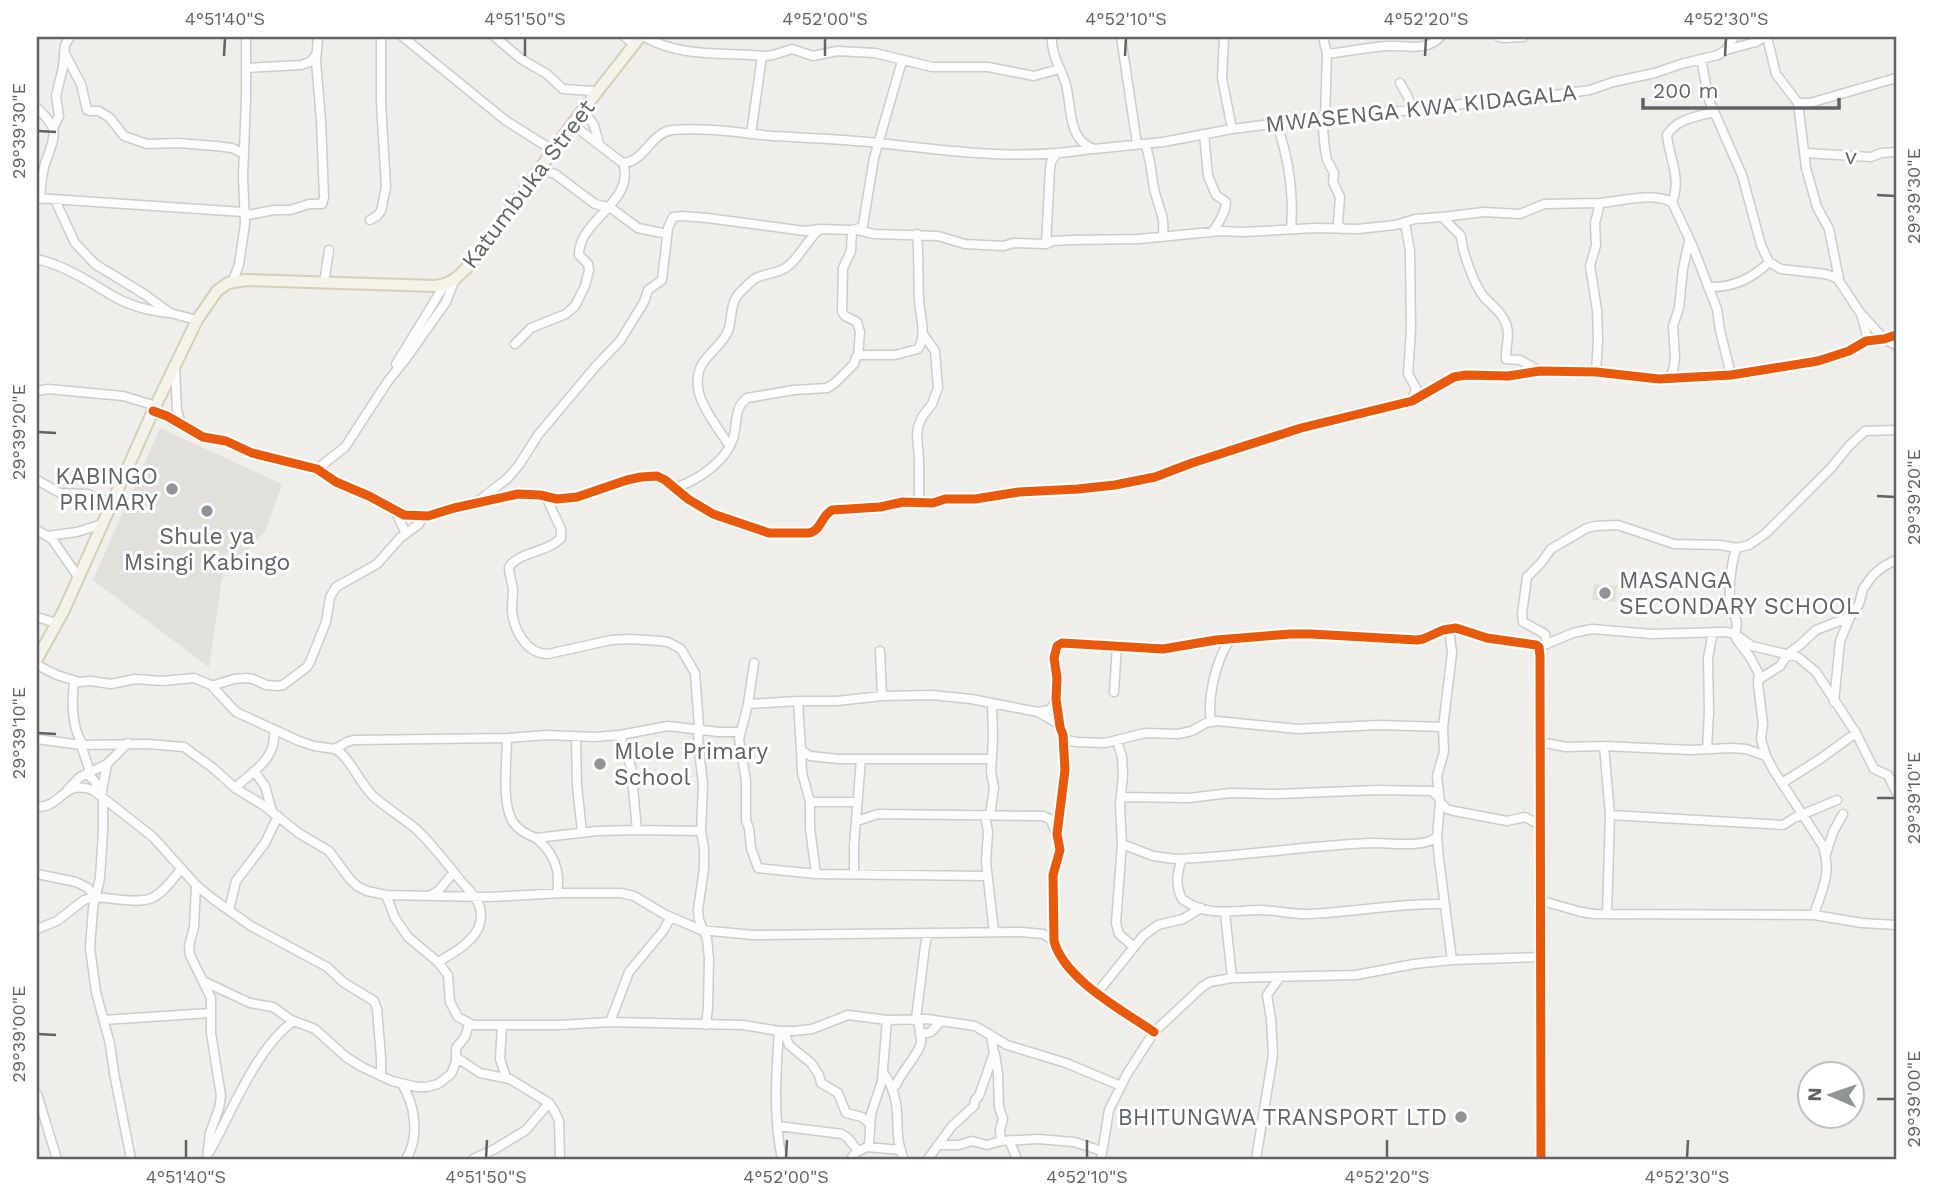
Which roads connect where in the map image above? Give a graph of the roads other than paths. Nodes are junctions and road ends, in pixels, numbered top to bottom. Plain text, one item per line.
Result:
1 (70, 37) edge
2 (246, 37) edge
3 (318, 37) edge
4 (381, 37) edge
5 (403, 37) edge
6 (495, 37) edge
7 (645, 37) edge
8 (1052, 37) edge
9 (1121, 37) edge
10 (1224, 37) edge
11 (1323, 37) edge
12 (1440, 37) edge
13 (1499, 37) edge
14 (1523, 37) edge
15 (1734, 37) edge
16 (1766, 37) edge
17 (633, 39) edge
18 (1726, 50) junction
19 (64, 52) junction
20 (317, 54) junction
21 (1327, 54) junction
22 (762, 56) junction
23 (1701, 59) junction
24 (902, 61) junction
25 (247, 68) junction
26 (1059, 69) junction
27 (1896, 78) edge
28 (1400, 83) dead end
29 (596, 94) junction
30 (1798, 103) junction
31 (37, 108) edge
32 (583, 110) junction
33 (1412, 110) junction
34 (1714, 113) junction
35 (1324, 118) junction
36 (572, 124) junction
37 (1277, 124) junction
38 (53, 128) junction
39 (1232, 130) junction
40 (751, 134) junction
41 (1204, 134) junction
42 (878, 142) junction
43 (599, 144) junction
44 (1141, 144) junction
45 (1094, 149) junction
46 (1896, 152) edge
47 (552, 153) junction
48 (1057, 153) junction
49 (1805, 153) junction
50 (244, 154) junction
51 (623, 163) junction
52 (540, 170) junction
53 (38, 199) edge
54 (55, 200) junction
55 (1672, 202) junction
56 (1600, 203) junction
57 (609, 207) junction
58 (244, 210) junction
59 (1460, 214) junction
60 (1442, 218) junction
61 (370, 220) dead end
62 (1405, 223) junction
63 (1455, 228) junction
64 (820, 229) junction
65 (1291, 229) junction
66 (1344, 229) junction
67 (855, 230) junction
68 (1212, 232) junction
69 (667, 234) junction
70 (918, 234) junction
71 (1162, 237) junction
72 (1689, 240) junction
73 (1046, 244) junction
74 (329, 250) dead end
75 (37, 259) edge
76 (1769, 262) junction
77 (1839, 279) junction
78 (233, 281) junction
79 (450, 282) junction
80 (324, 283) junction
81 (1709, 287) junction
82 (170, 313) junction
83 (1861, 314) junction
84 (197, 320) junction
85 (923, 334) junction
86 (1896, 335) edge
87 (1884, 339) junction
88 (1866, 341) junction
89 (515, 344) dead end
90 (1896, 345) edge
91 (858, 356) junction
92 (175, 368) junction
93 (1540, 372) junction
94 (1596, 372) junction
95 (1731, 375) junction
96 (1668, 378) junction
97 (37, 390) edge
98 (1412, 401) junction
99 (154, 408) junction
100 (181, 425) junction
101 (1896, 430) edge
102 (729, 445) junction
103 (317, 469) junction
104 (37, 480) edge
105 (675, 488) junction
106 (546, 497) junction
107 (475, 503) junction
108 (919, 503) junction
109 (111, 504) junction
110 (396, 512) junction
111 (422, 517) junction
112 (102, 524) junction
113 (37, 530) edge
114 (406, 534) junction
115 (47, 536) junction
116 (1726, 547) junction
117 (1737, 548) junction
118 (1732, 560) junction
119 (1896, 560) edge
120 (79, 578) junction
121 (37, 617) edge
122 (1850, 617) junction
123 (56, 623) junction
124 (1449, 628) junction
125 (1713, 632) junction
126 (1735, 634) junction
127 (1230, 640) junction
128 (1801, 644) junction
129 (1117, 646) junction
130 (1543, 646) junction
131 (880, 651) dead end
132 (1788, 654) junction
133 (37, 659) edge
134 (1802, 660) junction
135 (754, 663) dead end
136 (37, 665) edge
137 (1759, 680) junction
138 (74, 681) junction
139 (211, 685) junction
140 (1114, 692) dead end
141 (882, 696) junction
142 (1056, 699) junction
143 (798, 701) junction
144 (1835, 702) junction
145 (992, 703) junction
146 (748, 704) junction
147 (1038, 712) junction
148 (1210, 722) junction
149 (1060, 725) junction
150 (1443, 727) junction
151 (699, 729) junction
152 (274, 731) junction
153 (740, 732) junction
154 (1856, 733) junction
155 (620, 735) junction
156 (576, 737) junction
157 (507, 738) junction
158 (37, 739) edge
159 (1064, 739) junction
160 (1117, 741) junction
161 (1539, 742) junction
162 (128, 744) junction
163 (82, 745) junction
164 (1604, 746) junction
165 (335, 749) junction
166 (1707, 749) junction
167 (801, 750) junction
168 (1766, 756) junction
169 (861, 759) junction
170 (992, 759) junction
171 (107, 764) junction
172 (254, 771) junction
173 (88, 773) junction
174 (1782, 783) junction
175 (235, 788) junction
176 (68, 789) junction
177 (1896, 792) edge
178 (102, 795) junction
179 (1122, 797) junction
180 (1439, 800) junction
181 (1837, 800) dead end
182 (810, 802) junction
183 (858, 802) junction
184 (1060, 806) junction
185 (37, 807) edge
186 (275, 813) junction
187 (1803, 814) junction
188 (1843, 814) dead end
189 (988, 815) junction
190 (1044, 816) junction
191 (1610, 816) junction
192 (857, 821) junction
193 (1540, 825) junction
194 (637, 830) junction
195 (701, 831) junction
196 (582, 832) junction
197 (1057, 834) junction
198 (1437, 837) junction
199 (536, 838) junction
200 (1122, 844) junction
201 (1826, 855) junction
202 (1182, 859) junction
203 (181, 869) junction
204 (454, 872) junction
205 (37, 874) edge
206 (816, 874) junction
207 (854, 874) junction
208 (988, 876) junction
209 (196, 885) junction
210 (557, 893) junction
211 (386, 895) junction
212 (430, 896) junction
213 (475, 896) junction
214 (94, 897) junction
215 (1539, 900) junction
216 (1444, 904) junction
217 (1202, 908) junction
218 (229, 910) junction
219 (1225, 913) junction
220 (1607, 914) junction
221 (1814, 915) junction
222 (671, 917) junction
223 (1896, 925) edge
224 (37, 929) edge
225 (703, 931) junction
226 (994, 932) junction
227 (928, 933) junction
228 (1054, 941) junction
229 (1134, 947) junction
230 (1541, 957) junction
231 (1452, 960) junction
232 (438, 962) junction
233 (1280, 976) junction
234 (1232, 978) junction
235 (203, 981) junction
236 (1097, 993) junction
237 (210, 1013) junction
238 (918, 1019) junction
239 (104, 1020) junction
240 (887, 1020) junction
241 (294, 1021) junction
242 (941, 1021) junction
243 (610, 1023) junction
244 (469, 1024) junction
245 (502, 1025) junction
246 (706, 1025) junction
247 (782, 1031) junction
248 (1154, 1032) junction
249 (991, 1034) junction
250 (920, 1035) junction
251 (995, 1054) junction
252 (456, 1057) junction
253 (883, 1072) junction
254 (381, 1076) junction
255 (506, 1077) junction
256 (402, 1084) junction
257 (1121, 1086) junction
258 (892, 1088) junction
259 (37, 1094) edge
260 (549, 1103) junction
261 (870, 1124) junction
262 (778, 1126) junction
263 (1005, 1140) junction
264 (937, 1145) junction
265 (867, 1147) junction
266 (857, 1150) junction
267 (901, 1150) junction
268 (1102, 1155) edge
269 (208, 1156) edge
270 (57, 1159) edge
271 (131, 1159) edge
272 (406, 1159) edge
273 (473, 1159) edge
274 (560, 1159) edge
275 (782, 1159) edge
276 (851, 1159) edge
277 (904, 1159) edge
278 (928, 1159) edge
279 (1017, 1159) edge
280 (1256, 1159) edge
281 (1541, 1159) edge

1 - 19 street
2 - 25 street
3 - 20 street
4 - 61 street
5 - 47 street
6 - 29 street
7 - 22 street
8 - 26 street
9 - 44 street
10 - 39 street
11 - 21 street
12 - 21 street
13 - 14 street
15 - 18 street
16 - 18 street, MWASENGA KWA KIDAGALA
16 - 30 street
17 - 29 main road, Katumbuka Street
18 - 23 street, MWASENGA KWA KIDAGALA
19 - 38 street
19 - 50 street
20 - 25 street
20 - 58 street
21 - 35 street
22 - 24 street
22 - 40 street
23 - 33 street, MWASENGA KWA KIDAGALA
23 - 34 street
24 - 26 street
24 - 42 street
25 - 50 street
26 - 45 street
27 - 30 street
28 - 33 street
29 - 32 main road, Katumbuka Street
30 - 49 street
31 - 38 street
32 - 36 main road, Katumbuka Street
32 - 43 street
33 - 35 street, MWASENGA KWA KIDAGALA
34 - 55 street
34 - 76 street
35 - 37 street, MWASENGA KWA KIDAGALA
35 - 66 street
36 - 43 street
36 - 47 main road, Katumbuka Street
37 - 39 street, MWASENGA KWA KIDAGALA
37 - 65 street
38 - 53 street
39 - 41 street, MWASENGA KWA KIDAGALA
40 - 42 street, MWASENGA KWA KIDAGALA
40 - 51 street, MWASENGA KWA KIDAGALA
41 - 44 street, MWASENGA KWA KIDAGALA
41 - 68 street
42 - 48 street, MWASENGA KWA KIDAGALA
42 - 67 street
43 - 51 street
44 - 45 street, MWASENGA KWA KIDAGALA
44 - 71 street
45 - 48 street, MWASENGA KWA KIDAGALA
46 - 49 street, v
47 - 52 main road, Katumbuka Street
48 - 73 street
49 - 77 street
50 - 58 street
51 - 57 street
52 - 57 street
52 - 79 main road, Katumbuka Street
53 - 54 street
54 - 58 street
54 - 82 street
55 - 56 street
55 - 72 street
56 - 59 street
56 - 94 street
57 - 69 street
57 - 89 street
58 - 78 street
59 - 60 street
59 - 63 street
60 - 62 street
60 - 63 street
62 - 66 street
62 - 98 street
63 - 93 street
64 - 67 street
64 - 69 street
64 - 102 street
65 - 66 street
65 - 68 street
67 - 70 street
67 - 91 street
68 - 71 street
69 - 107 street
70 - 73 street
70 - 85 street
71 - 73 street
72 - 81 street
72 - 96 street
74 - 80 street
75 - 82 street
76 - 77 street
76 - 81 street
77 - 83 street
78 - 80 main road, Katumbuka Street
78 - 84 main road
79 - 80 main road, Katumbuka Street
79 - 103 street
81 - 95 street
82 - 84 street
83 - 87 street
83 - 88 street
84 - 92 main road
85 - 91 street
85 - 108 street
86 - 87 street
87 - 88 street
87 - 90 street
88 - 95 street
91 - 102 street
92 - 99 main road
92 - 100 street
93 - 94 street
93 - 98 street
94 - 96 street
95 - 96 street
97 - 99 street
98 - 108 street
99 - 100 street
99 - 109 main road
100 - 103 street
101 - 117 street
102 - 105 street
103 - 110 street
104 - 109 street
105 - 106 street
105 - 108 street
106 - 107 street
106 - 151 street
107 - 111 street
109 - 112 main road
110 - 111 street
110 - 114 street
111 - 114 street
112 - 115 street
112 - 120 main road
113 - 115 street
114 - 139 street
115 - 120 street
116 - 117 street
116 - 118 street
116 - 130 street
117 - 118 street
118 - 126 street
119 - 122 street
120 - 123 main road
121 - 123 street
122 - 128 street
122 - 144 street
123 - 133 main road
124 - 127 street
124 - 130 street
124 - 150 street
125 - 126 street
125 - 130 street
125 - 166 street
126 - 132 street
126 - 137 street
127 - 129 street
127 - 148 street
128 - 132 street
128 - 134 street
129 - 140 street
129 - 142 street
130 - 161 street
131 - 141 street
132 - 134 street
132 - 137 street
134 - 144 street
135 - 146 street
136 - 138 street
137 - 168 street
138 - 139 street
138 - 163 street
139 - 152 street
141 - 143 street
141 - 145 street
142 - 147 street
142 - 149 street
143 - 146 street
143 - 167 street
144 - 154 street
145 - 147 street
145 - 170 street
146 - 153 street
147 - 149 street
148 - 150 street
148 - 160 street
149 - 159 street
150 - 180 street
151 - 153 street
151 - 155 street
151 - 195 street
152 - 165 street
152 - 172 street
153 - 206 street
154 - 174 street
154 - 177 street
155 - 156 street
155 - 194 street
156 - 157 street
156 - 196 street
157 - 165 street
157 - 199 street
158 - 163 street
159 - 160 street
159 - 184 street
160 - 179 street
161 - 164 street
161 - 193 street
162 - 163 street
162 - 171 street
162 - 175 street
163 - 173 street
164 - 166 street
164 - 191 street
165 - 204 street
166 - 168 street
167 - 169 street
167 - 182 street
168 - 174 street
169 - 170 street
169 - 183 street
170 - 189 street
171 - 173 street
171 - 178 street
172 - 175 street
172 - 186 street
173 - 176 street
173 - 178 street
174 - 187 street
175 - 186 street
176 - 178 street
176 - 185 street
178 - 203 street
178 - 214 street
179 - 180 street
179 - 200 street
180 - 193 street
180 - 198 street
181 - 187 street
182 - 183 street
182 - 206 street
183 - 192 street
184 - 190 street
184 - 197 street
186 - 211 street
186 - 218 street
187 - 191 street
187 - 201 street
188 - 201 street
189 - 190 street
189 - 192 street
189 - 208 street
190 - 197 street
191 - 220 street
192 - 207 street
193 - 215 street
194 - 195 street
194 - 196 street
195 - 225 street
196 - 199 street
197 - 228 street
198 - 202 street
198 - 216 street
199 - 210 street
200 - 202 street
200 - 229 street
201 - 221 street
202 - 217 street
203 - 209 street
203 - 214 street
204 - 212 street
204 - 213 street
205 - 214 street
206 - 207 street
207 - 208 street
208 - 226 street
209 - 218 street
209 - 235 street
210 - 213 street
210 - 222 street
211 - 212 street
211 - 232 street
212 - 213 street
213 - 232 street
214 - 224 street
214 - 239 street
215 - 220 street
215 - 230 street
216 - 219 street
216 - 231 street
217 - 219 street
217 - 229 street
218 - 254 street
219 - 234 street
220 - 221 street
221 - 223 street
222 - 225 street
222 - 243 street
225 - 227 street
225 - 246 street
226 - 227 street
226 - 228 street
227 - 238 street
228 - 236 street
229 - 236 street
230 - 231 street
230 - 281 street
231 - 233 street
232 - 244 street
233 - 234 street
233 - 280 street
234 - 248 street
235 - 237 street
235 - 241 street
236 - 248 street
237 - 239 street
237 - 269 street
238 - 240 street
238 - 242 street
238 - 250 street
239 - 271 street
240 - 247 street
240 - 253 street
241 - 254 street
241 - 269 street
242 - 249 street
242 - 250 street
243 - 245 street
243 - 246 street
244 - 245 street
244 - 252 street
245 - 255 street
246 - 247 street
247 - 261 street
247 - 262 street
248 - 257 street
249 - 251 street
249 - 257 street
250 - 258 street
251 - 263 street
251 - 264 street
252 - 255 street
252 - 256 street
253 - 258 street
253 - 261 street
254 - 256 street
255 - 260 street
256 - 272 street
257 - 268 street
258 - 267 street
259 - 270 street
260 - 273 street
260 - 274 street
261 - 265 street
262 - 266 street
262 - 275 street
263 - 264 street
263 - 268 street
263 - 279 street
264 - 278 street
265 - 266 street
265 - 267 street
266 - 276 street
267 - 277 street

